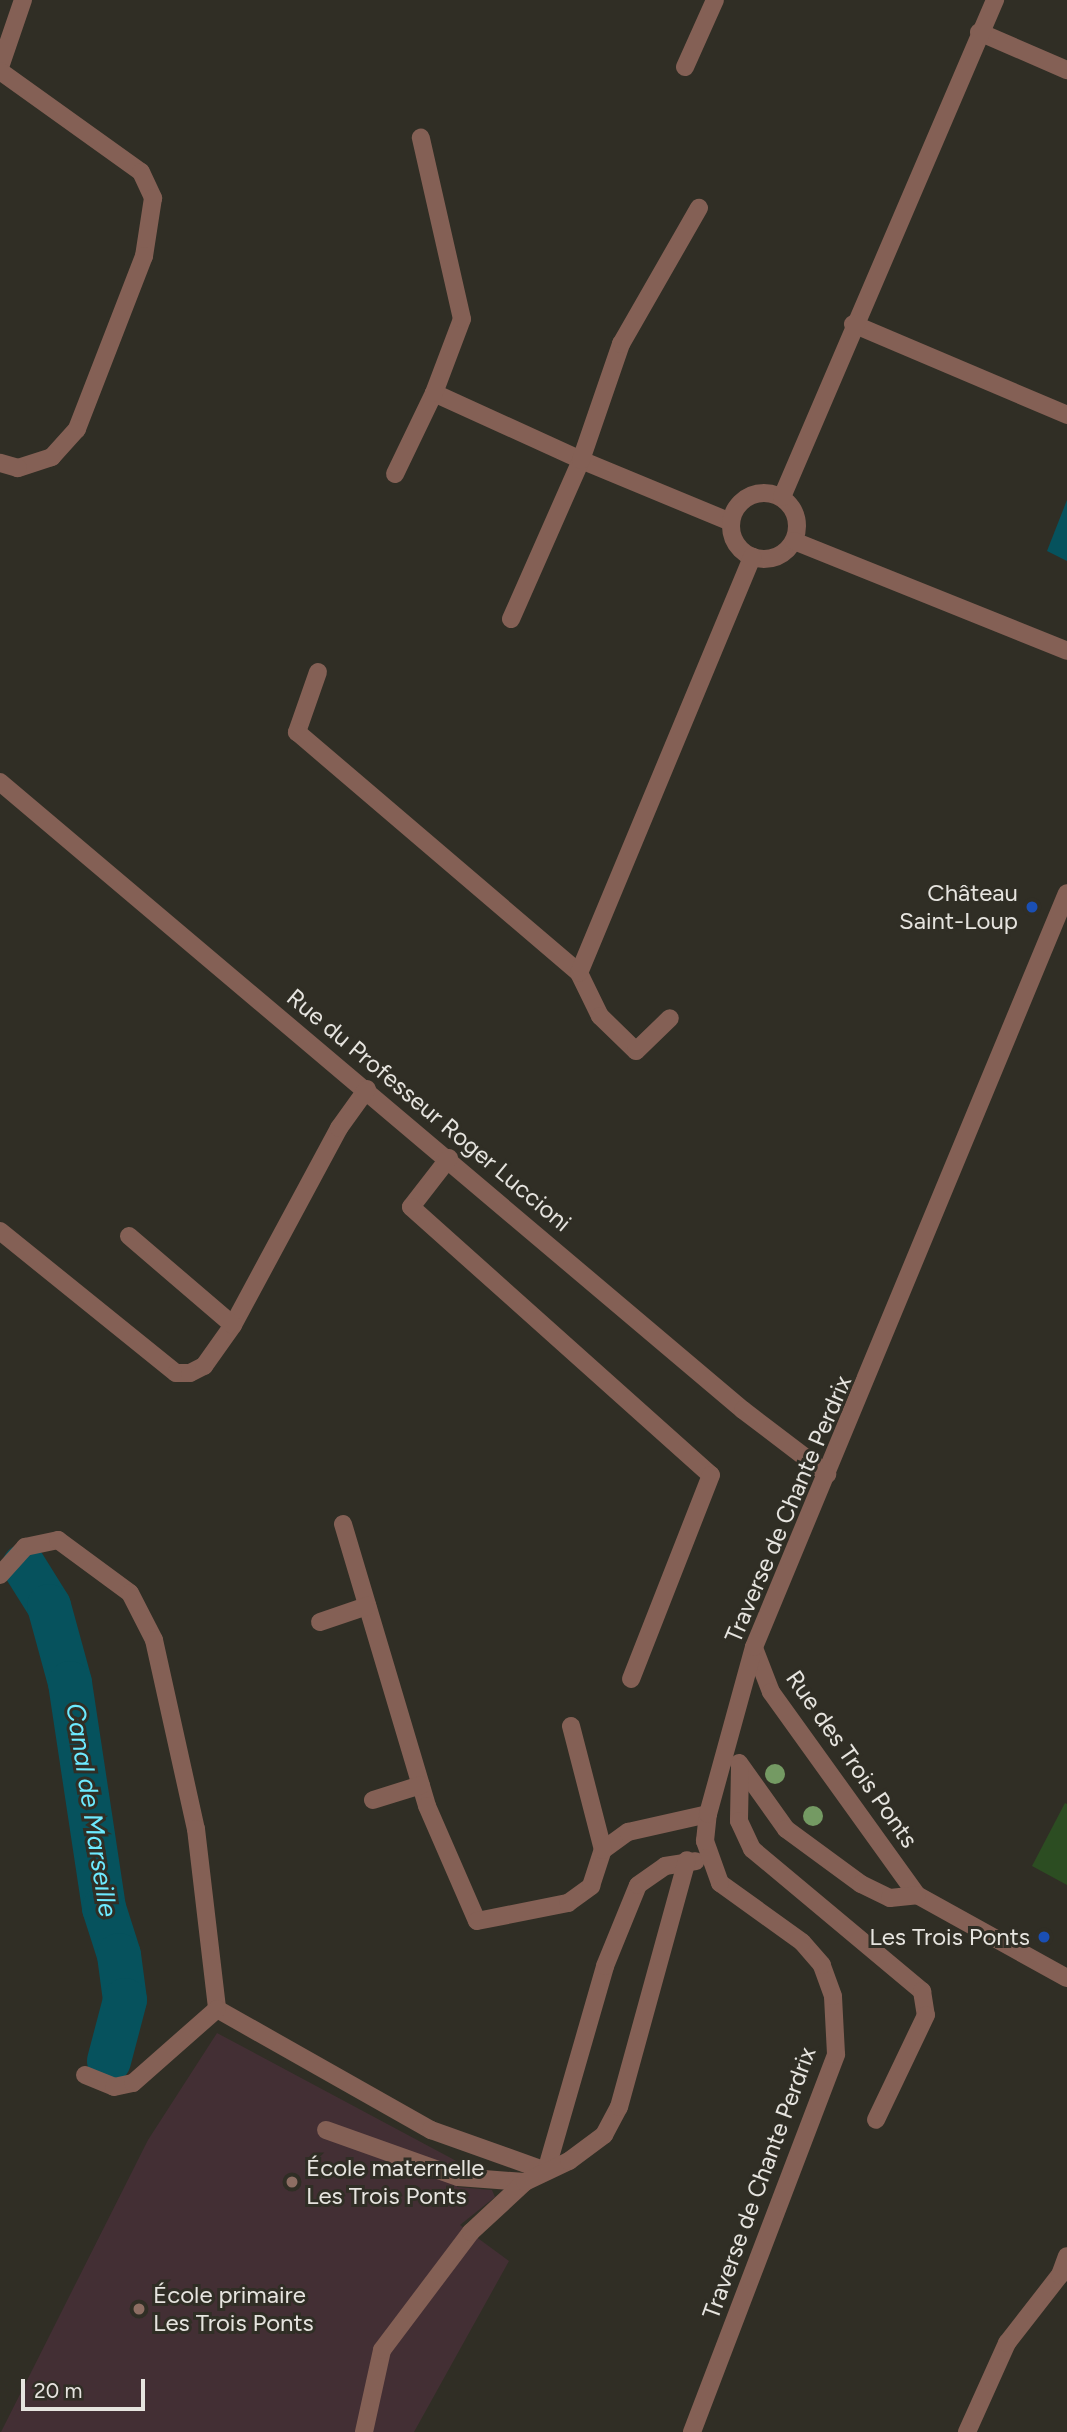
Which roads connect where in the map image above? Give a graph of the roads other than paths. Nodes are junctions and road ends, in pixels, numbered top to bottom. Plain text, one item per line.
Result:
1 (23, 0) edge
2 (715, 0) edge
3 (995, 0) edge
4 (979, 32) junction
5 (2, 64) edge
6 (685, 67) dead end
7 (1067, 70) edge
8 (421, 138) dead end
9 (699, 208) dead end
10 (853, 324) junction
11 (434, 393) junction
12 (1067, 415) edge
13 (580, 460) junction
14 (0, 463) edge
15 (395, 474) dead end
16 (782, 498) junction
17 (732, 522) junction
18 (794, 541) junction
19 (752, 557) junction
20 (511, 619) dead end
21 (1067, 651) edge
22 (318, 672) dead end
23 (0, 782) edge
24 (1067, 893) edge
25 (579, 973) junction
26 (670, 1018) dead end
27 (367, 1088) junction
28 (449, 1158) junction
29 (0, 1231) edge
30 (129, 1236) dead end
31 (233, 1325) junction
32 (827, 1474) junction
33 (343, 1524) dead end
34 (2, 1573) edge
35 (367, 1606) junction
36 (320, 1622) dead end
37 (754, 1647) junction
38 (631, 1679) dead end
39 (571, 1726) dead end
40 (734, 1732) junction
41 (740, 1767) junction
42 (421, 1785) junction
43 (373, 1800) dead end
44 (708, 1814) junction
45 (603, 1850) junction
46 (687, 1860) junction
47 (710, 1862) junction
48 (917, 1895) junction
49 (1067, 1978) edge
50 (216, 2009) junction
51 (85, 2075) dead end
52 (876, 2120) dead end
53 (326, 2130) dead end
54 (546, 2171) junction
55 (525, 2182) junction
56 (1067, 2256) edge
57 (364, 2432) edge
58 (692, 2432) edge
59 (967, 2432) edge

1 - 5 street
2 - 6 street
3 - 4 street
4 - 7 street
4 - 10 street
5 - 14 street
8 - 11 street
9 - 13 street
10 - 12 street
10 - 16 street
11 - 13 street
11 - 15 street
13 - 17 street
13 - 20 street
16 - 17 street
16 - 18 street
17 - 19 street
18 - 19 street
18 - 21 street
19 - 25 street
22 - 25 street
23 - 27 street, Rue du Professeur Roger Luccioni
24 - 32 street, Traverse de Chante Perdrix
25 - 26 street
27 - 28 street, Rue du Professeur Roger Luccioni
27 - 31 street
28 - 32 street, Rue du Professeur Roger Luccioni
28 - 38 street
29 - 31 street
30 - 31 street
32 - 37 street, Traverse de Chante Perdrix
33 - 35 street
34 - 50 street
35 - 36 street
35 - 42 street
37 - 40 street, Traverse de Chante Perdrix
37 - 48 street, Rue des Trois Ponts
39 - 45 street
40 - 41 street, Rue des Trois Ponts
40 - 44 street, Traverse de Chante Perdrix
41 - 48 street, Rue des Trois Ponts
41 - 52 street
42 - 43 street
42 - 45 street
44 - 45 street
44 - 47 street, Traverse de Chante Perdrix
46 - 47 street
46 - 54 street
46 - 54 street
47 - 58 street, Traverse de Chante Perdrix
48 - 49 street, Rue des Trois Ponts
50 - 51 street
50 - 54 street
53 - 55 street
54 - 55 street
55 - 57 street
56 - 59 street

